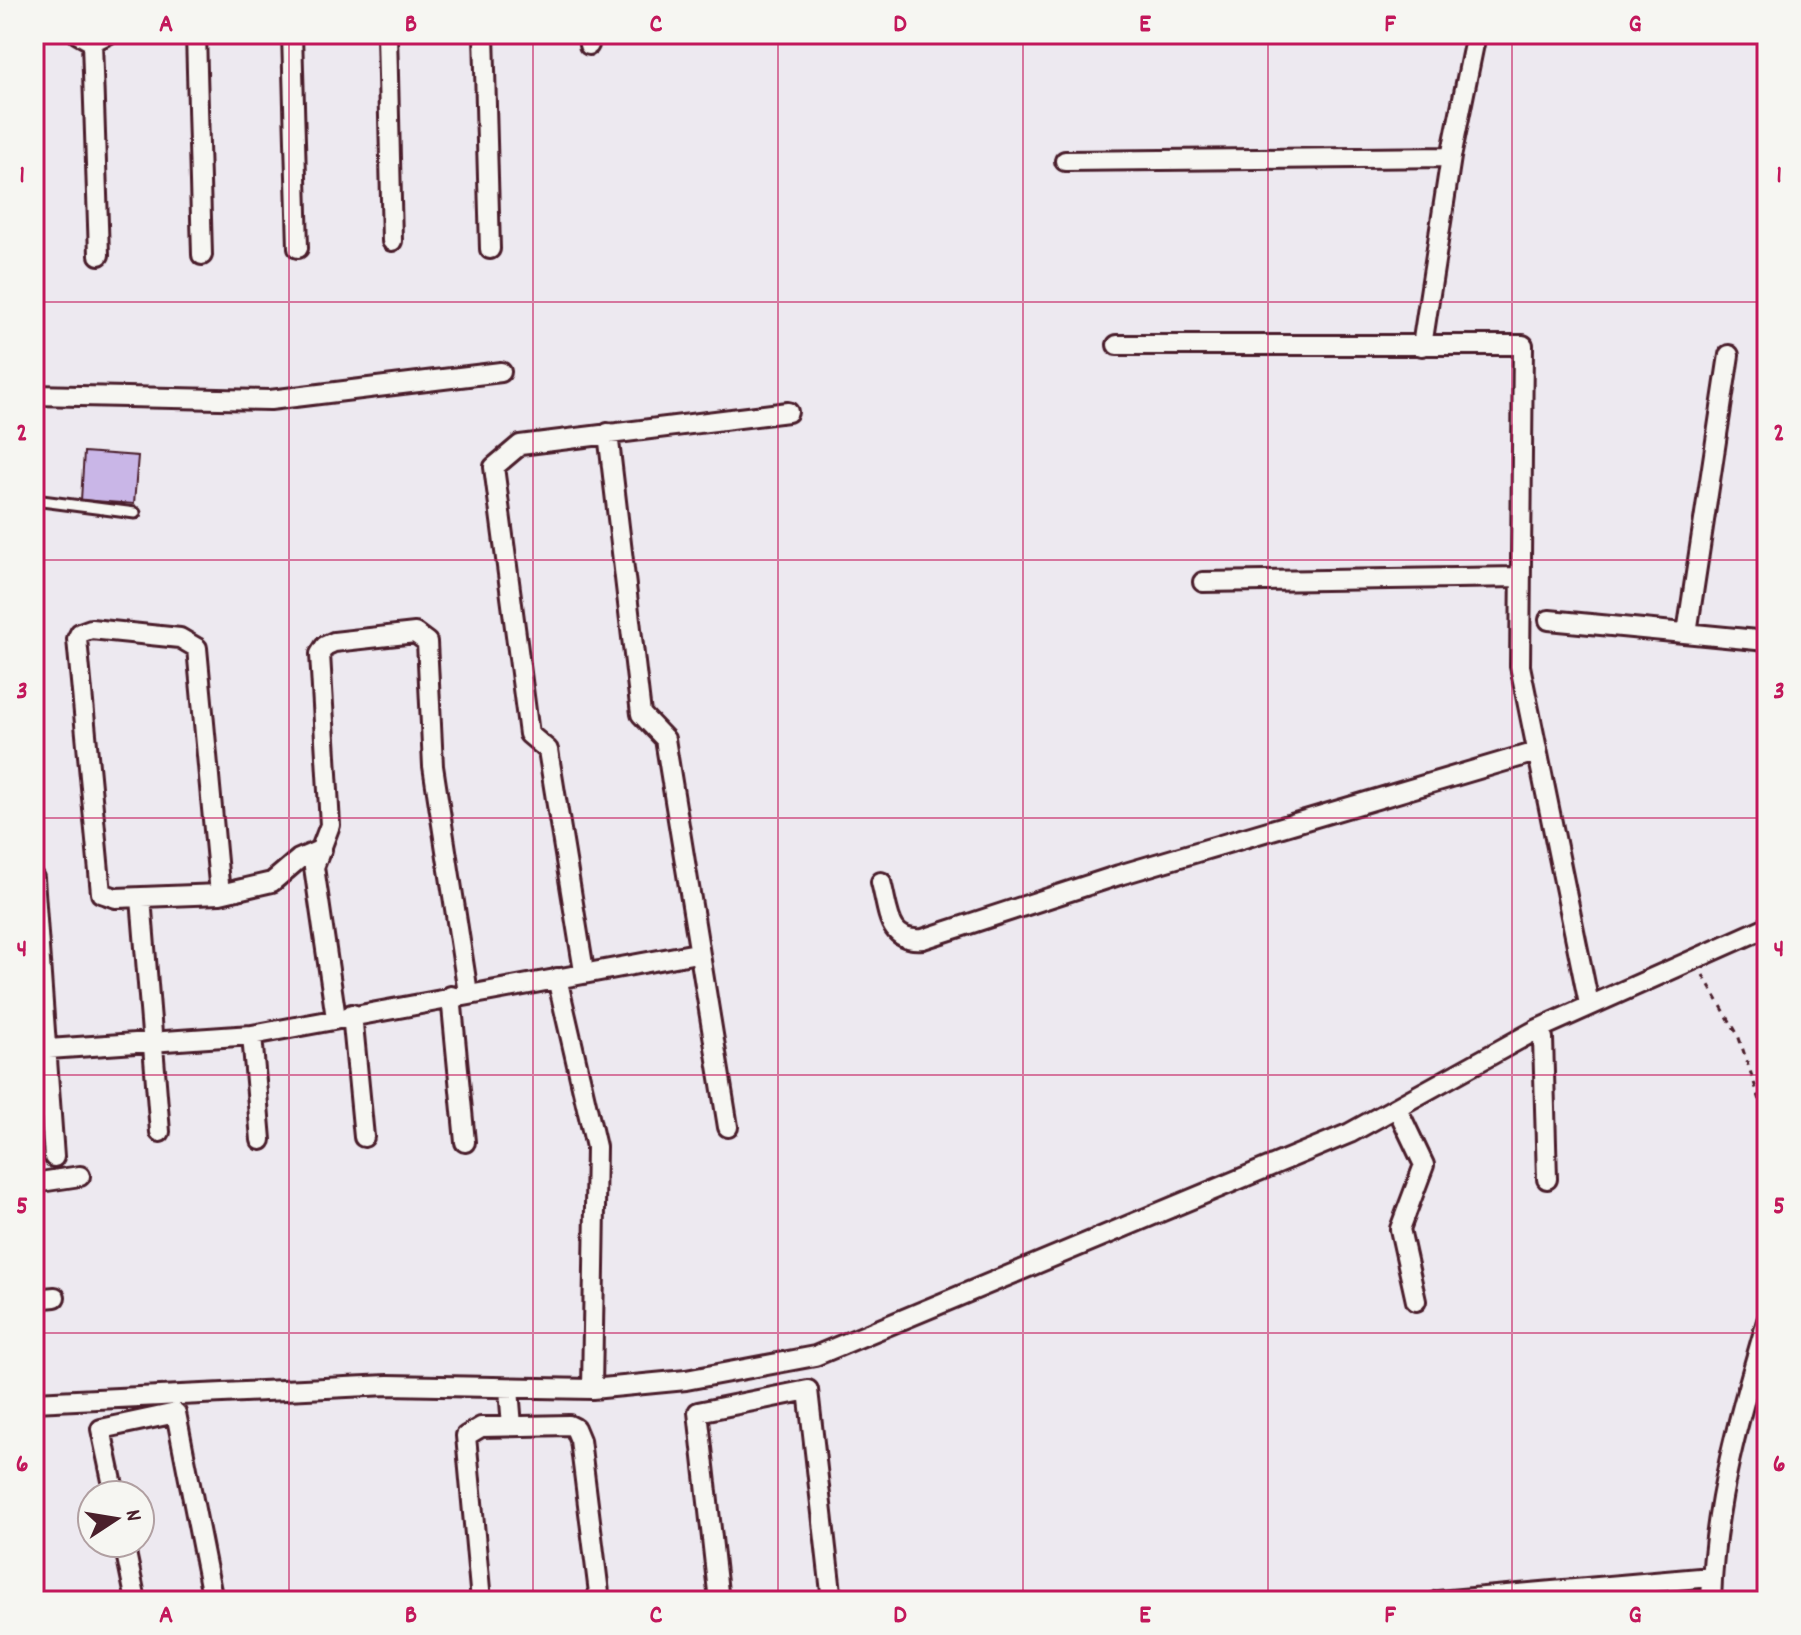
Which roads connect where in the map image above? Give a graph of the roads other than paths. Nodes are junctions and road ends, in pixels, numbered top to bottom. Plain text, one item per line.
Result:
1 (196, 34) edge
2 (292, 34) edge
3 (387, 34) edge
4 (484, 34) edge
5 (1476, 34) edge
6 (93, 37) edge
7 (1451, 157) junction
8 (1065, 161) dead end
9 (392, 241) dead end
10 (298, 248) dead end
11 (490, 249) dead end
12 (99, 255) dead end
13 (202, 255) dead end
14 (1117, 345) dead end
15 (1422, 346) junction
16 (1729, 355) dead end
17 (501, 372) dead end
18 (34, 395) edge
19 (788, 412) dead end
20 (608, 433) junction
21 (34, 500) edge
22 (135, 513) dead end
23 (1520, 577) junction
24 (1203, 582) dead end
25 (1549, 620) dead end
26 (1687, 633) junction
27 (1767, 641) edge
28 (1536, 752) junction
29 (322, 849) junction
30 (34, 878) edge
31 (881, 882) dead end
32 (220, 894) junction
33 (141, 898) junction
34 (1767, 927) edge
35 (697, 953) junction
36 (584, 971) junction
37 (557, 978) junction
38 (459, 994) junction
39 (1589, 1004) junction
40 (344, 1016) junction
41 (1538, 1029) junction
42 (252, 1035) junction
43 (153, 1045) junction
44 (40, 1050) edge
45 (1397, 1108) junction
46 (728, 1127) dead end
47 (160, 1132) dead end
48 (364, 1137) dead end
49 (261, 1140) dead end
50 (465, 1142) dead end
51 (54, 1157) dead end
52 (80, 1176) dead end
53 (1547, 1179) dead end
54 (34, 1183) edge
55 (55, 1297) dead end
56 (34, 1299) edge
57 (1416, 1301) dead end
58 (1767, 1321) edge
59 (746, 1370) junction
60 (509, 1389) junction
61 (592, 1389) junction
62 (127, 1395) junction
63 (752, 1401) junction
64 (34, 1402) edge
65 (133, 1424) junction
66 (512, 1426) junction
67 (112, 1479) edge
68 (127, 1559) edge
69 (1711, 1577) junction
70 (136, 1601) edge
71 (213, 1601) edge
72 (481, 1601) edge
73 (600, 1601) edge
74 (719, 1601) edge
75 (832, 1601) edge
76 (1438, 1601) edge
77 (1711, 1601) edge

1 - 13 street
2 - 10 street
3 - 9 street
4 - 11 street
5 - 7 street
6 - 12 street
7 - 8 street
7 - 15 street
14 - 15 street
15 - 23 street
16 - 26 street
17 - 18 street
19 - 20 street
20 - 35 street
20 - 36 street
21 - 22 lane
23 - 24 street
23 - 28 street
25 - 26 street
26 - 27 street
28 - 31 street
28 - 39 street
29 - 32 street
29 - 38 street
29 - 40 street
30 - 44 street
32 - 33 street
32 - 33 street
33 - 43 street
34 - 39 street
35 - 36 street
35 - 46 street
36 - 37 street
37 - 38 street
37 - 61 street
38 - 40 street
38 - 50 street
39 - 41 street
40 - 42 street
40 - 48 street
41 - 45 street
41 - 53 street
42 - 43 street
42 - 49 street
43 - 44 street
43 - 47 street
44 - 51 street
45 - 57 street
45 - 59 street
52 - 54 street
55 - 56 street
58 - 69 street
59 - 61 street
59 - 63 street
60 - 61 street
60 - 62 street
60 - 66 street
62 - 64 street
62 - 65 street
63 - 74 street
63 - 75 street
65 - 67 street
65 - 71 street
66 - 72 street
66 - 73 street
68 - 70 street
69 - 76 street
69 - 77 street

